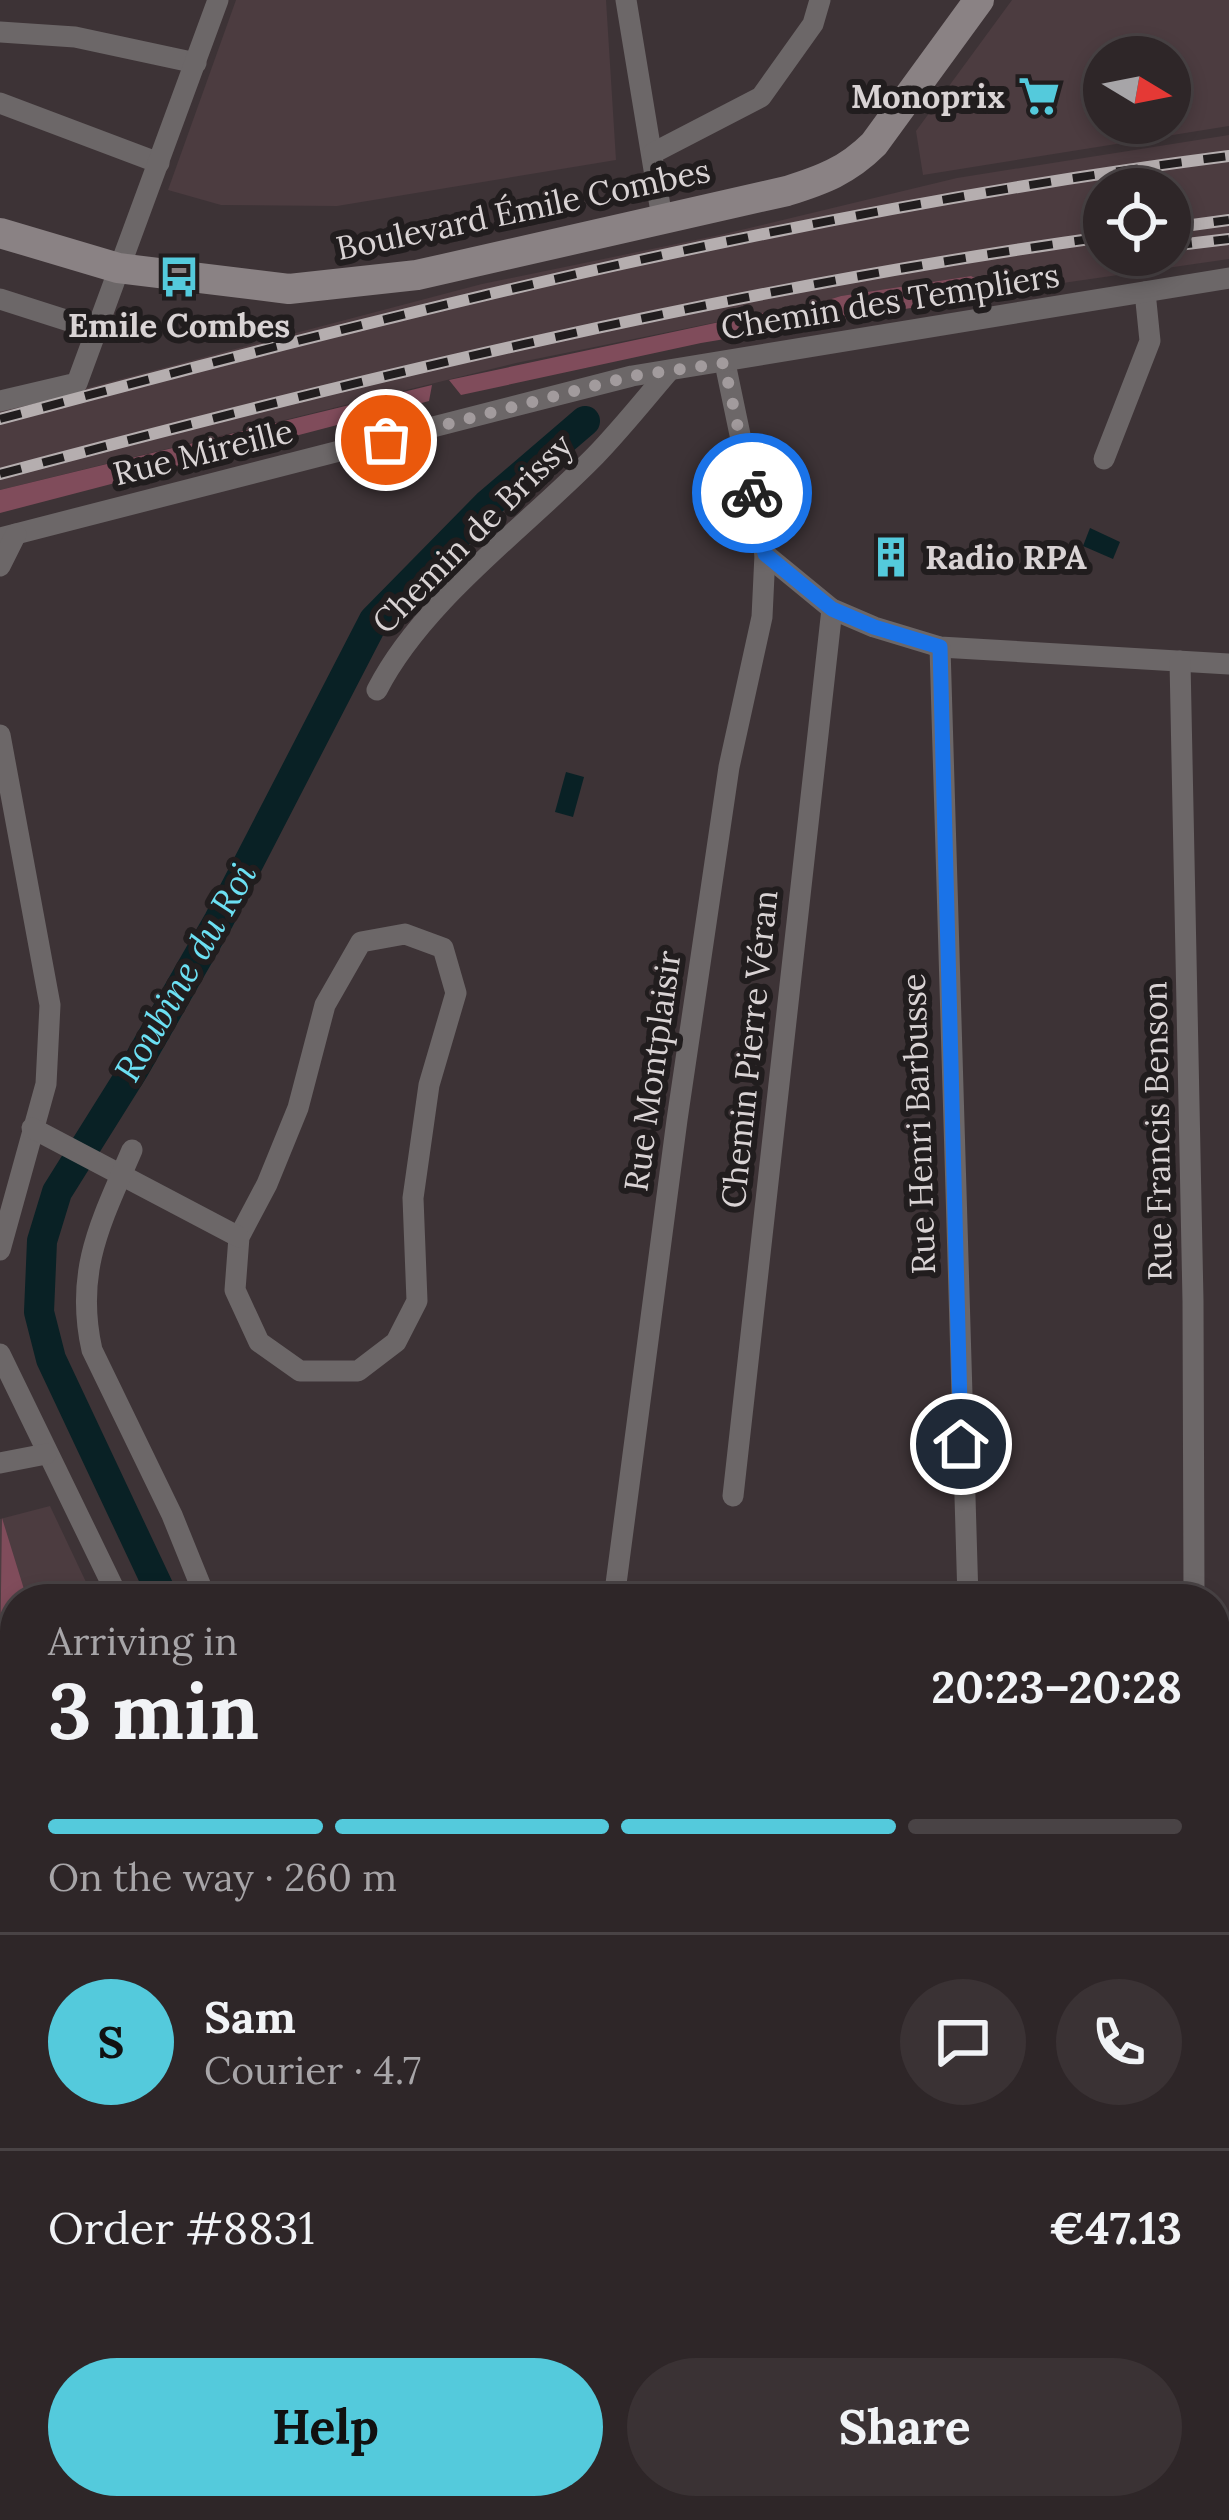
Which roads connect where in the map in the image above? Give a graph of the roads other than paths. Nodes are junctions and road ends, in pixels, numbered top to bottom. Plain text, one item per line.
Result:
1 (218, 0) edge
2 (626, 0) edge
3 (820, 0) edge
4 (979, 0) edge
5 (0, 32) edge
6 (196, 63) junction
7 (0, 103) edge
8 (653, 153) junction
9 (159, 164) junction
10 (662, 218) junction
11 (0, 233) edge
12 (118, 268) junction
13 (1229, 278) edge
14 (1145, 292) junction
15 (0, 299) edge
16 (97, 331) junction
17 (724, 363) junction
18 (668, 371) junction
19 (632, 376) joint
20 (0, 401) edge
21 (1104, 459) dead end
22 (8, 536) edge
23 (765, 554) junction
24 (0, 566) edge
25 (832, 609) junction
26 (940, 647) junction
27 (1180, 661) junction
28 (1229, 664) edge
29 (376, 690) dead end
30 (0, 735) edge
31 (42, 1133) junction
32 (132, 1150) dead end
33 (115, 1173) junction
34 (238, 1237) junction
35 (0, 1250) edge
36 (0, 1354) edge
37 (46, 1454) junction
38 (0, 1463) edge
39 (733, 1496) dead end
40 (111, 1584) edge
41 (200, 1584) edge
42 (616, 1584) edge
43 (968, 1584) edge
44 (1194, 1584) edge

1 - 6 street
2 - 8 street
3 - 8 street
4 - 10 main road, Boulevard Émile Combes
5 - 6 street
6 - 9 street
7 - 9 street
8 - 10 street
9 - 12 street
10 - 12 main road, Boulevard Émile Combes
11 - 12 main road, Boulevard Émile Combes
12 - 16 street
13 - 14 street, Chemin des Templiers
14 - 17 street, Chemin des Templiers
14 - 21 street
15 - 16 street
16 - 20 street
17 - 18 street, Chemin des Templiers
17 - 23 street, Rue Montplaisir
18 - 19 street, Chemin des Templiers
18 - 29 street, Chemin de Brissy
19 - 22 street, Rue Mireille
22 - 24 street
23 - 25 street
23 - 42 street, Rue Montplaisir
25 - 26 street
25 - 39 street, Chemin Pierre Véran
26 - 27 street
26 - 43 street, Rue Henri Barbusse
27 - 28 street
27 - 44 street, Rue Francis Benson
30 - 31 street
31 - 33 street
31 - 35 street
32 - 33 street
33 - 34 street
33 - 41 street
34 - 34 street
36 - 37 street
37 - 38 street
37 - 40 street

